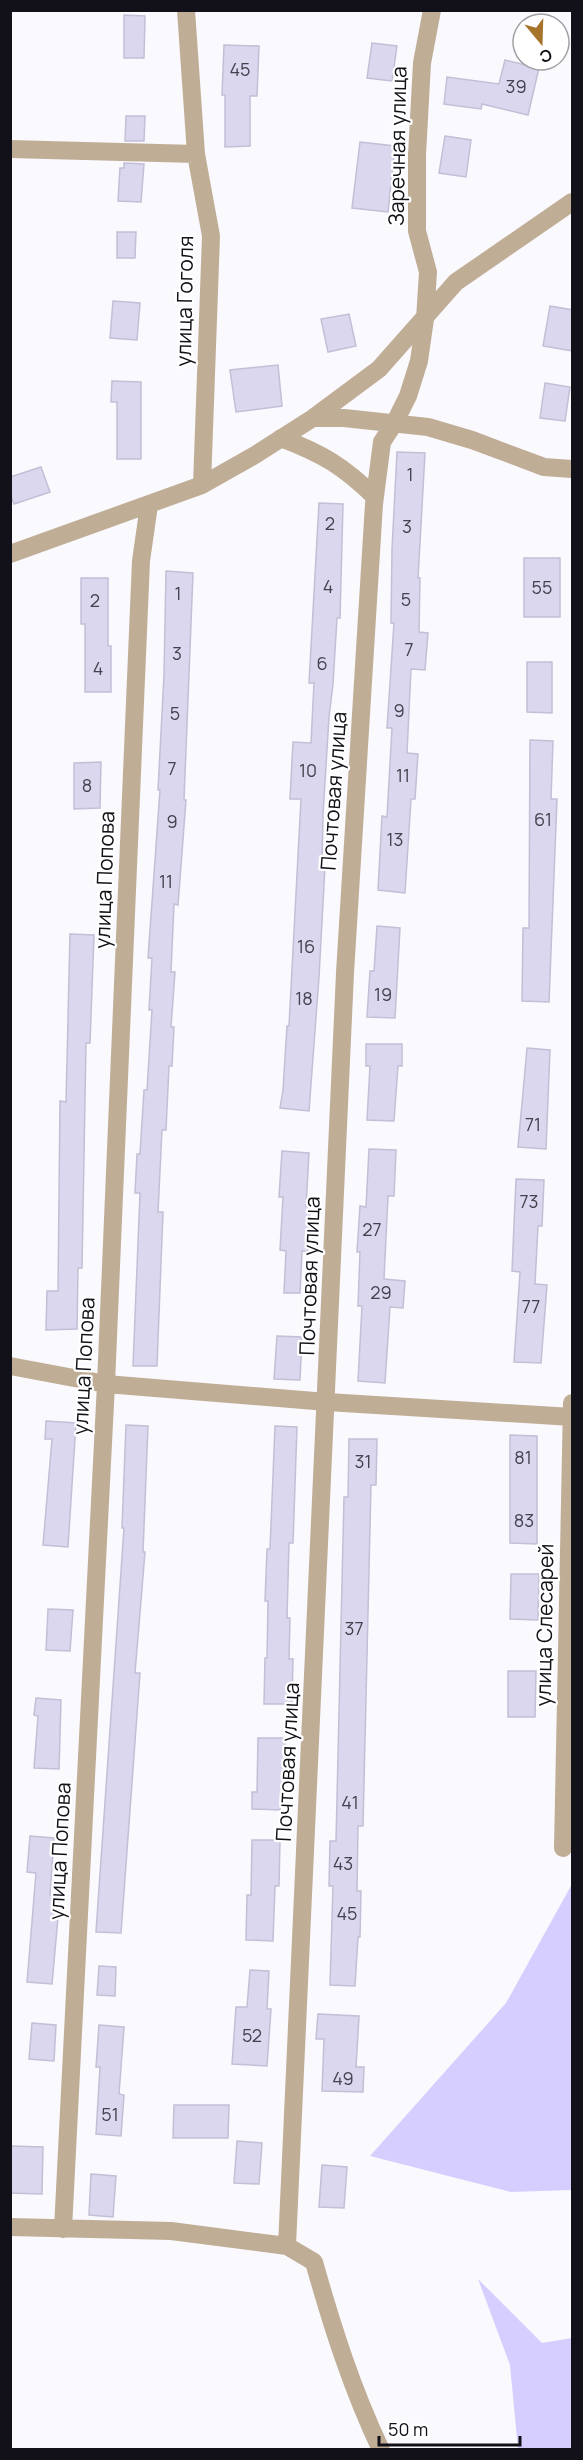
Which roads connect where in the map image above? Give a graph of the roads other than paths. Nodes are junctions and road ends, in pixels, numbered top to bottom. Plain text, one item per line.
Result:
1 (186, 10) edge
2 (432, 10) edge
3 (10, 149) edge
4 (196, 154) junction
5 (573, 202) edge
6 (425, 319) junction
7 (313, 418) junction
8 (395, 422) junction
9 (281, 438) junction
10 (573, 470) edge
11 (202, 485) junction
12 (375, 497) junction
13 (150, 505) junction
14 (10, 554) edge
15 (10, 1366) edge
16 (106, 1384) junction
17 (327, 1402) junction
18 (573, 1403) edge
19 (572, 1417) edge
20 (563, 1848) dead end
21 (10, 2227) edge
22 (63, 2229) junction
23 (287, 2246) junction
24 (381, 2450) edge

1 - 4 street, улица Гоголя
2 - 6 street, Заречная улица
3 - 4 street
4 - 11 street, улица Гоголя
5 - 6 street
6 - 7 street
6 - 8 street, Почтовая улица
7 - 8 street
7 - 9 street
8 - 10 street
8 - 12 street, Почтовая улица
9 - 11 street
9 - 12 street
11 - 13 street
12 - 17 street, Почтовая улица
13 - 14 street
13 - 16 street, улица Попова
15 - 16 street
16 - 17 street
16 - 22 street, улица Попова
17 - 19 street
17 - 23 street, Почтовая улица
18 - 19 street, улица Слесарей
19 - 20 street, улица Слесарей
21 - 22 street
22 - 23 street
23 - 24 street

